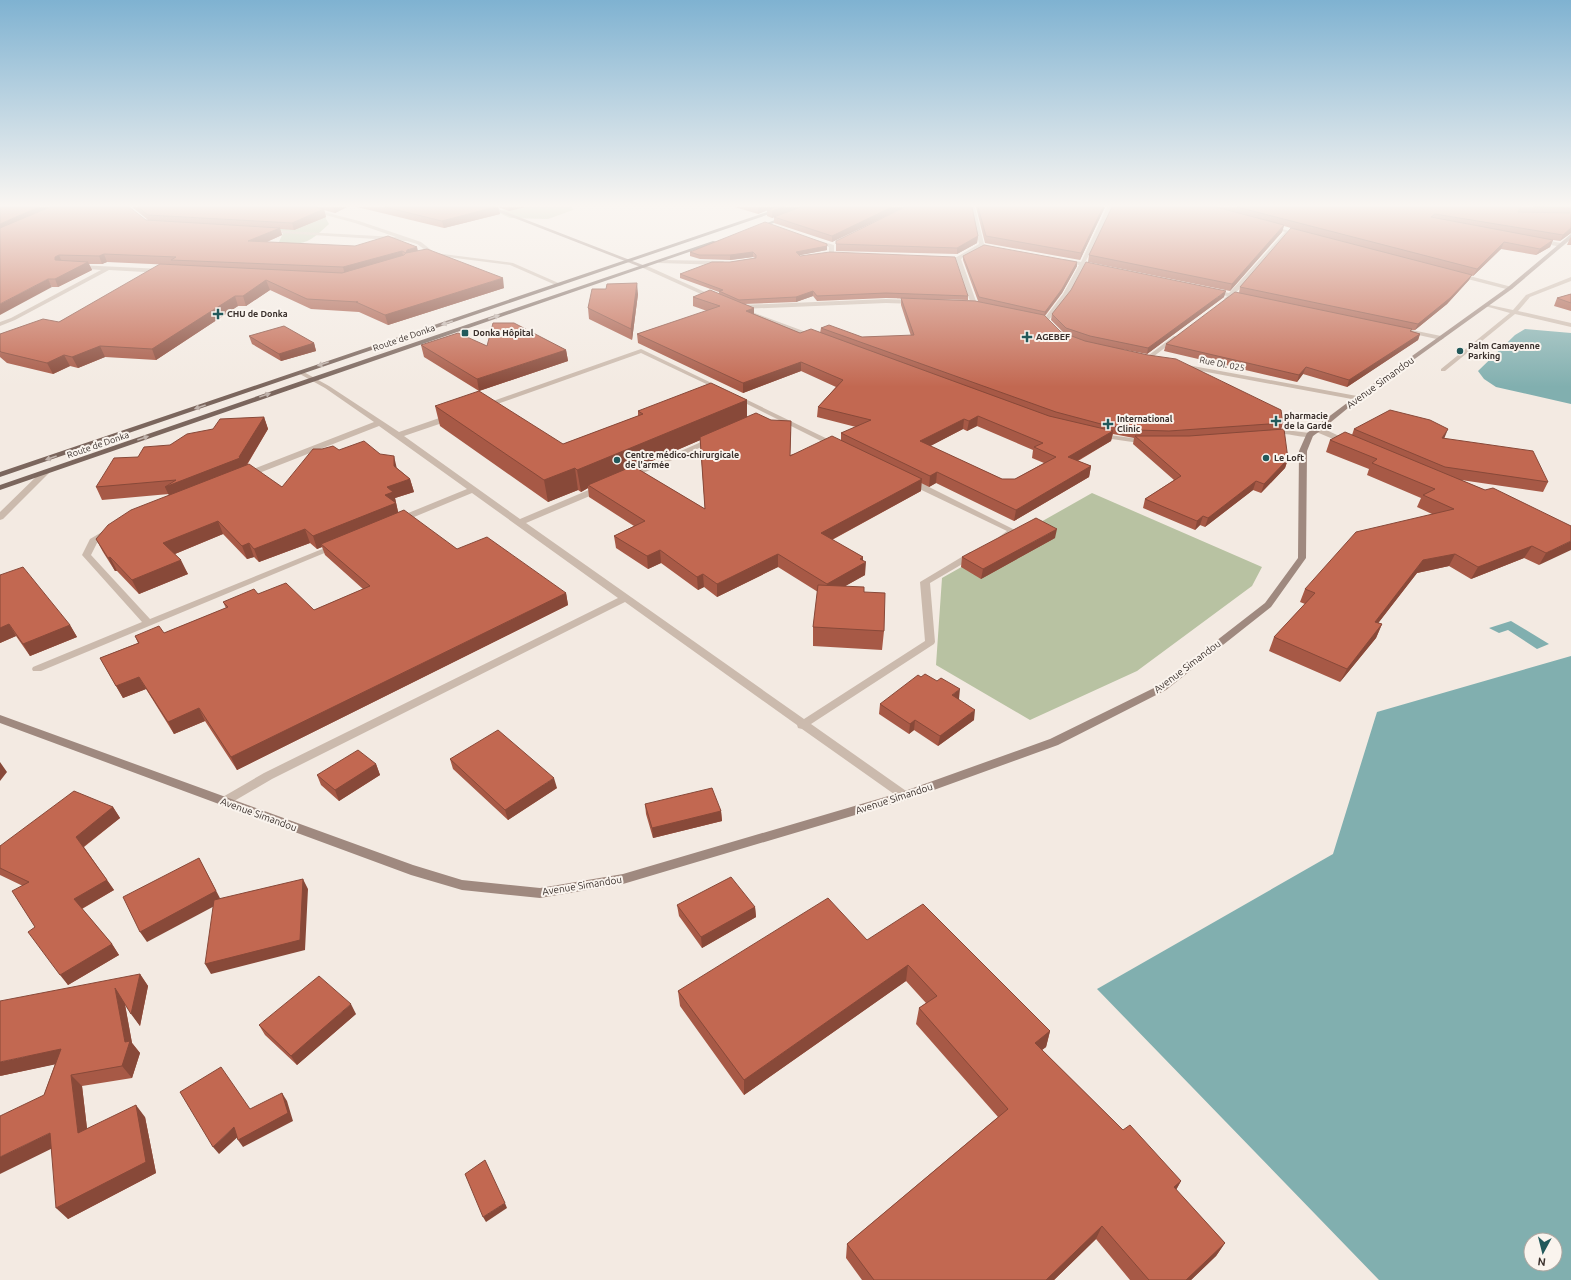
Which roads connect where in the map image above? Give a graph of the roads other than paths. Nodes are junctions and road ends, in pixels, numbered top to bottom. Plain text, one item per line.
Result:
1 (84, 267) edge
2 (517, 267) edge
3 (613, 267) edge
4 (645, 267) joint
5 (961, 267) edge
6 (1081, 267) edge
7 (1095, 267) edge
8 (1257, 267) edge
9 (1535, 267) edge
10 (108, 268) junction
11 (1105, 269) edge
12 (171, 271) edge
13 (1448, 273) edge
14 (1571, 279) edge
15 (560, 285) junction
16 (1510, 288) junction
17 (1202, 289) edge
18 (1232, 296) junction
19 (1255, 300) edge
20 (721, 301) edge
21 (926, 302) edge
22 (966, 303) edge
23 (974, 304) junction
24 (982, 305) edge
25 (1219, 305) edge
26 (1487, 305) junction
27 (1514, 312) junction
28 (1039, 318) edge
29 (1046, 320) junction
30 (0, 324) edge
31 (1571, 325) edge
32 (1051, 326) edge
33 (1402, 330) edge
34 (1183, 332) edge
35 (1441, 338) junction
36 (823, 340) edge
37 (1139, 357) edge
38 (1147, 359) junction
39 (1154, 360) edge
40 (1176, 364) edge
41 (1443, 370) dead end
42 (300, 372) junction
43 (312, 379) junction
44 (1357, 398) junction
45 (472, 410) edge
46 (457, 415) edge
47 (379, 423) junction
48 (1314, 432) junction
49 (1092, 433) edge
50 (1262, 434) edge
51 (398, 435) junction
52 (722, 436) edge
53 (1152, 442) edge
54 (1353, 444) edge
55 (843, 449) edge
56 (45, 473) junction
57 (0, 475) edge
58 (899, 476) edge
59 (238, 478) edge
60 (621, 479) edge
61 (607, 486) edge
62 (0, 488) edge
63 (473, 490) junction
64 (0, 517) edge
65 (519, 523) junction
66 (391, 524) edge
67 (113, 529) edge
68 (347, 542) edge
69 (993, 543) edge
70 (979, 551) edge
71 (625, 598) junction
72 (148, 623) junction
73 (36, 669) dead end
74 (0, 719) edge
75 (802, 725) junction
76 (905, 796) junction
77 (225, 801) junction

1 - 10 street
2 - 15 street
3 - 15 main road, Route de Donka
4 - 20 street
43 -> 4 main road, Route de Donka
5 - 23 street
6 - 29 street
7 - 11 street
8 - 18 street
9 - 16 main road, Avenue Simandou
10 - 12 street
10 - 30 street
13 - 16 street
14 - 27 street
15 -> 42 main road, Route de Donka
16 - 26 main road, Avenue Simandou
17 - 18 street
18 - 19 street
18 - 25 street
21 - 36 street
22 - 23 street
23 - 24 street
26 - 27 street
26 - 35 main road, Avenue Simandou
27 - 31 street
27 - 41 street
28 - 29 street
29 - 32 street
33 - 35 street
34 - 38 street
35 - 44 main road, Avenue Simandou
37 - 38 street
38 - 39 street
40 - 44 street, Rue DI. 025
42 - 43 street
42 -> 57 main road, Route de Donka
43 - 47 street
56 -> 43 main road, Route de Donka
44 - 48 main road, Avenue Simandou
45 - 55 street
46 - 51 street
47 - 51 street
47 - 59 street
48 - 50 street
48 - 54 street
48 - 76 main road, Avenue Simandou
49 - 53 street
51 - 63 street
52 - 60 street
56 - 62 main road, Route de Donka
56 - 64 street
58 - 69 street
61 - 65 street
63 - 65 street
63 - 66 street
65 - 71 street
67 - 72 street
68 - 72 street
70 - 75 street
71 - 75 street
71 - 77 street
72 - 73 street
74 - 77 main road, Avenue Simandou
75 - 76 street
76 - 77 main road, Avenue Simandou

